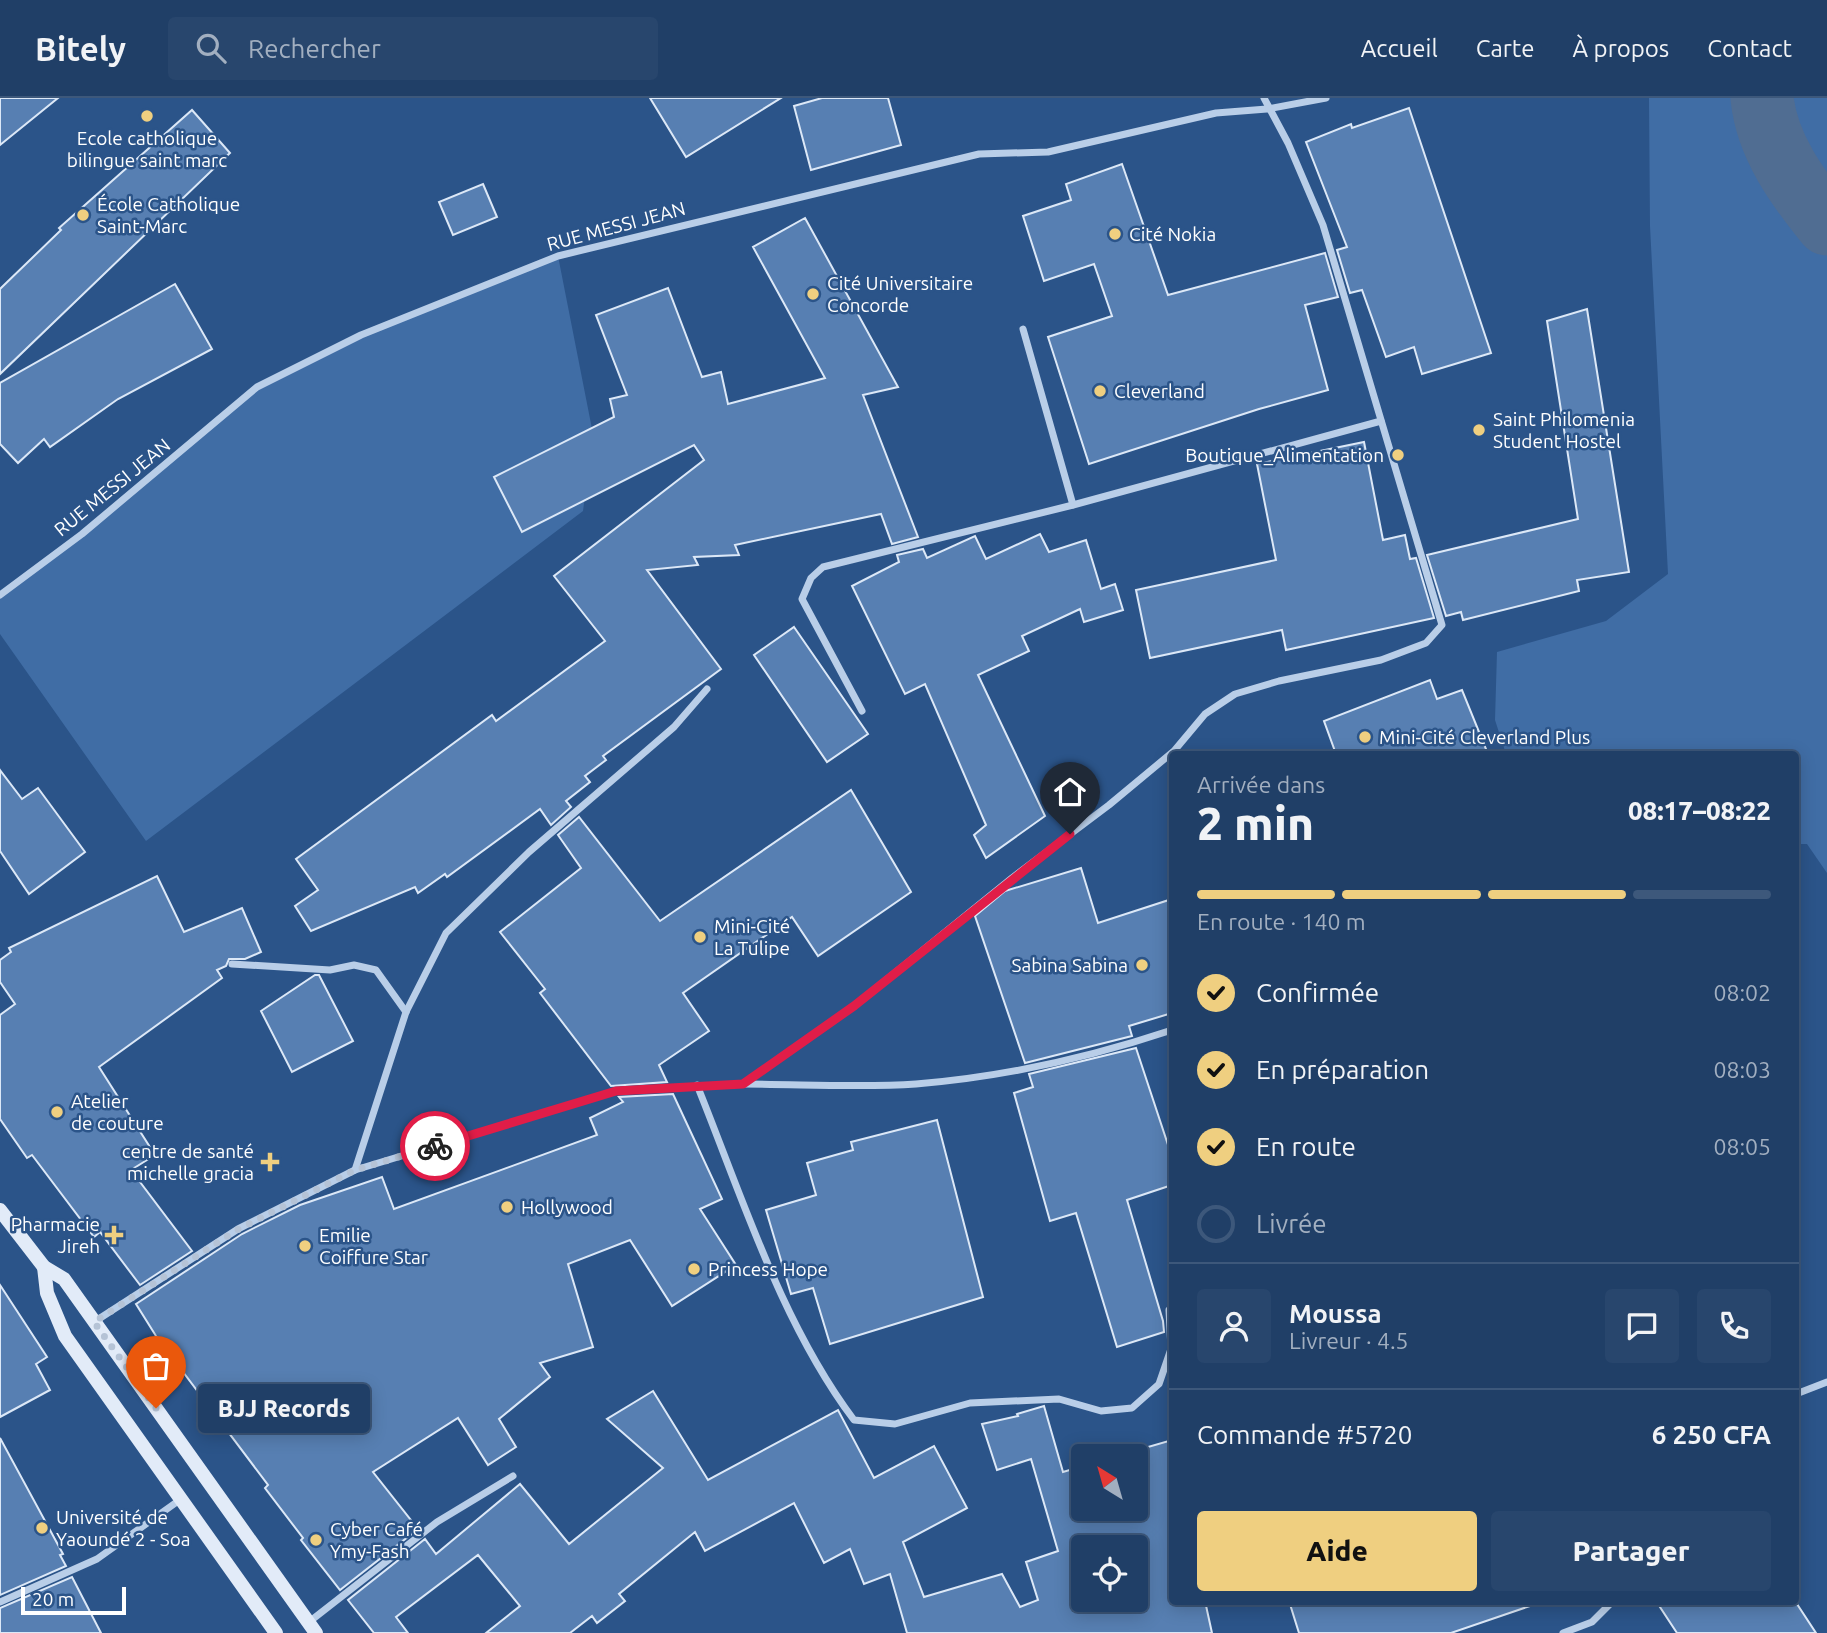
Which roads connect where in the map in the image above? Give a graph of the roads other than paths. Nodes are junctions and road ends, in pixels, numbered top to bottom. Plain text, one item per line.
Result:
1 (1264, 98) edge
2 (1326, 98) edge
3 (1267, 109) junction
4 (1023, 329) dead end
5 (1381, 421) junction
6 (1073, 505) junction
7 (0, 596) edge
8 (707, 689) dead end
9 (862, 711) dead end
10 (1174, 751) edge
11 (1169, 755) edge
12 (232, 964) dead end
13 (406, 1012) junction
14 (1169, 1031) edge
15 (697, 1084) junction
16 (743, 1084) junction
17 (355, 1170) junction
18 (0, 1210) edge
19 (44, 1267) junction
20 (94, 1322) junction
21 (1169, 1355) edge
22 (1827, 1382) edge
23 (1799, 1393) edge
24 (513, 1476) dead end
25 (182, 1499) junction
26 (0, 1602) edge
27 (1610, 1605) edge
28 (312, 1628) edge
29 (276, 1633) edge
30 (1563, 1633) edge

1 - 3 street
2 - 3 street, RUE MESSI JEAN
3 - 5 street
3 - 7 street, RUE MESSI JEAN
4 - 6 street
5 - 6 street
5 - 10 street
6 - 9 street
8 - 13 street
11 - 16 street
12 - 13 street
13 - 17 street
14 - 16 street
15 - 16 street
15 - 17 street
15 - 21 street
17 - 20 street
18 - 19 main road
19 - 20 main road
19 - 25 main road
20 - 28 main road
22 - 23 street
24 - 28 street
25 - 26 street
25 - 29 main road
27 - 30 street

